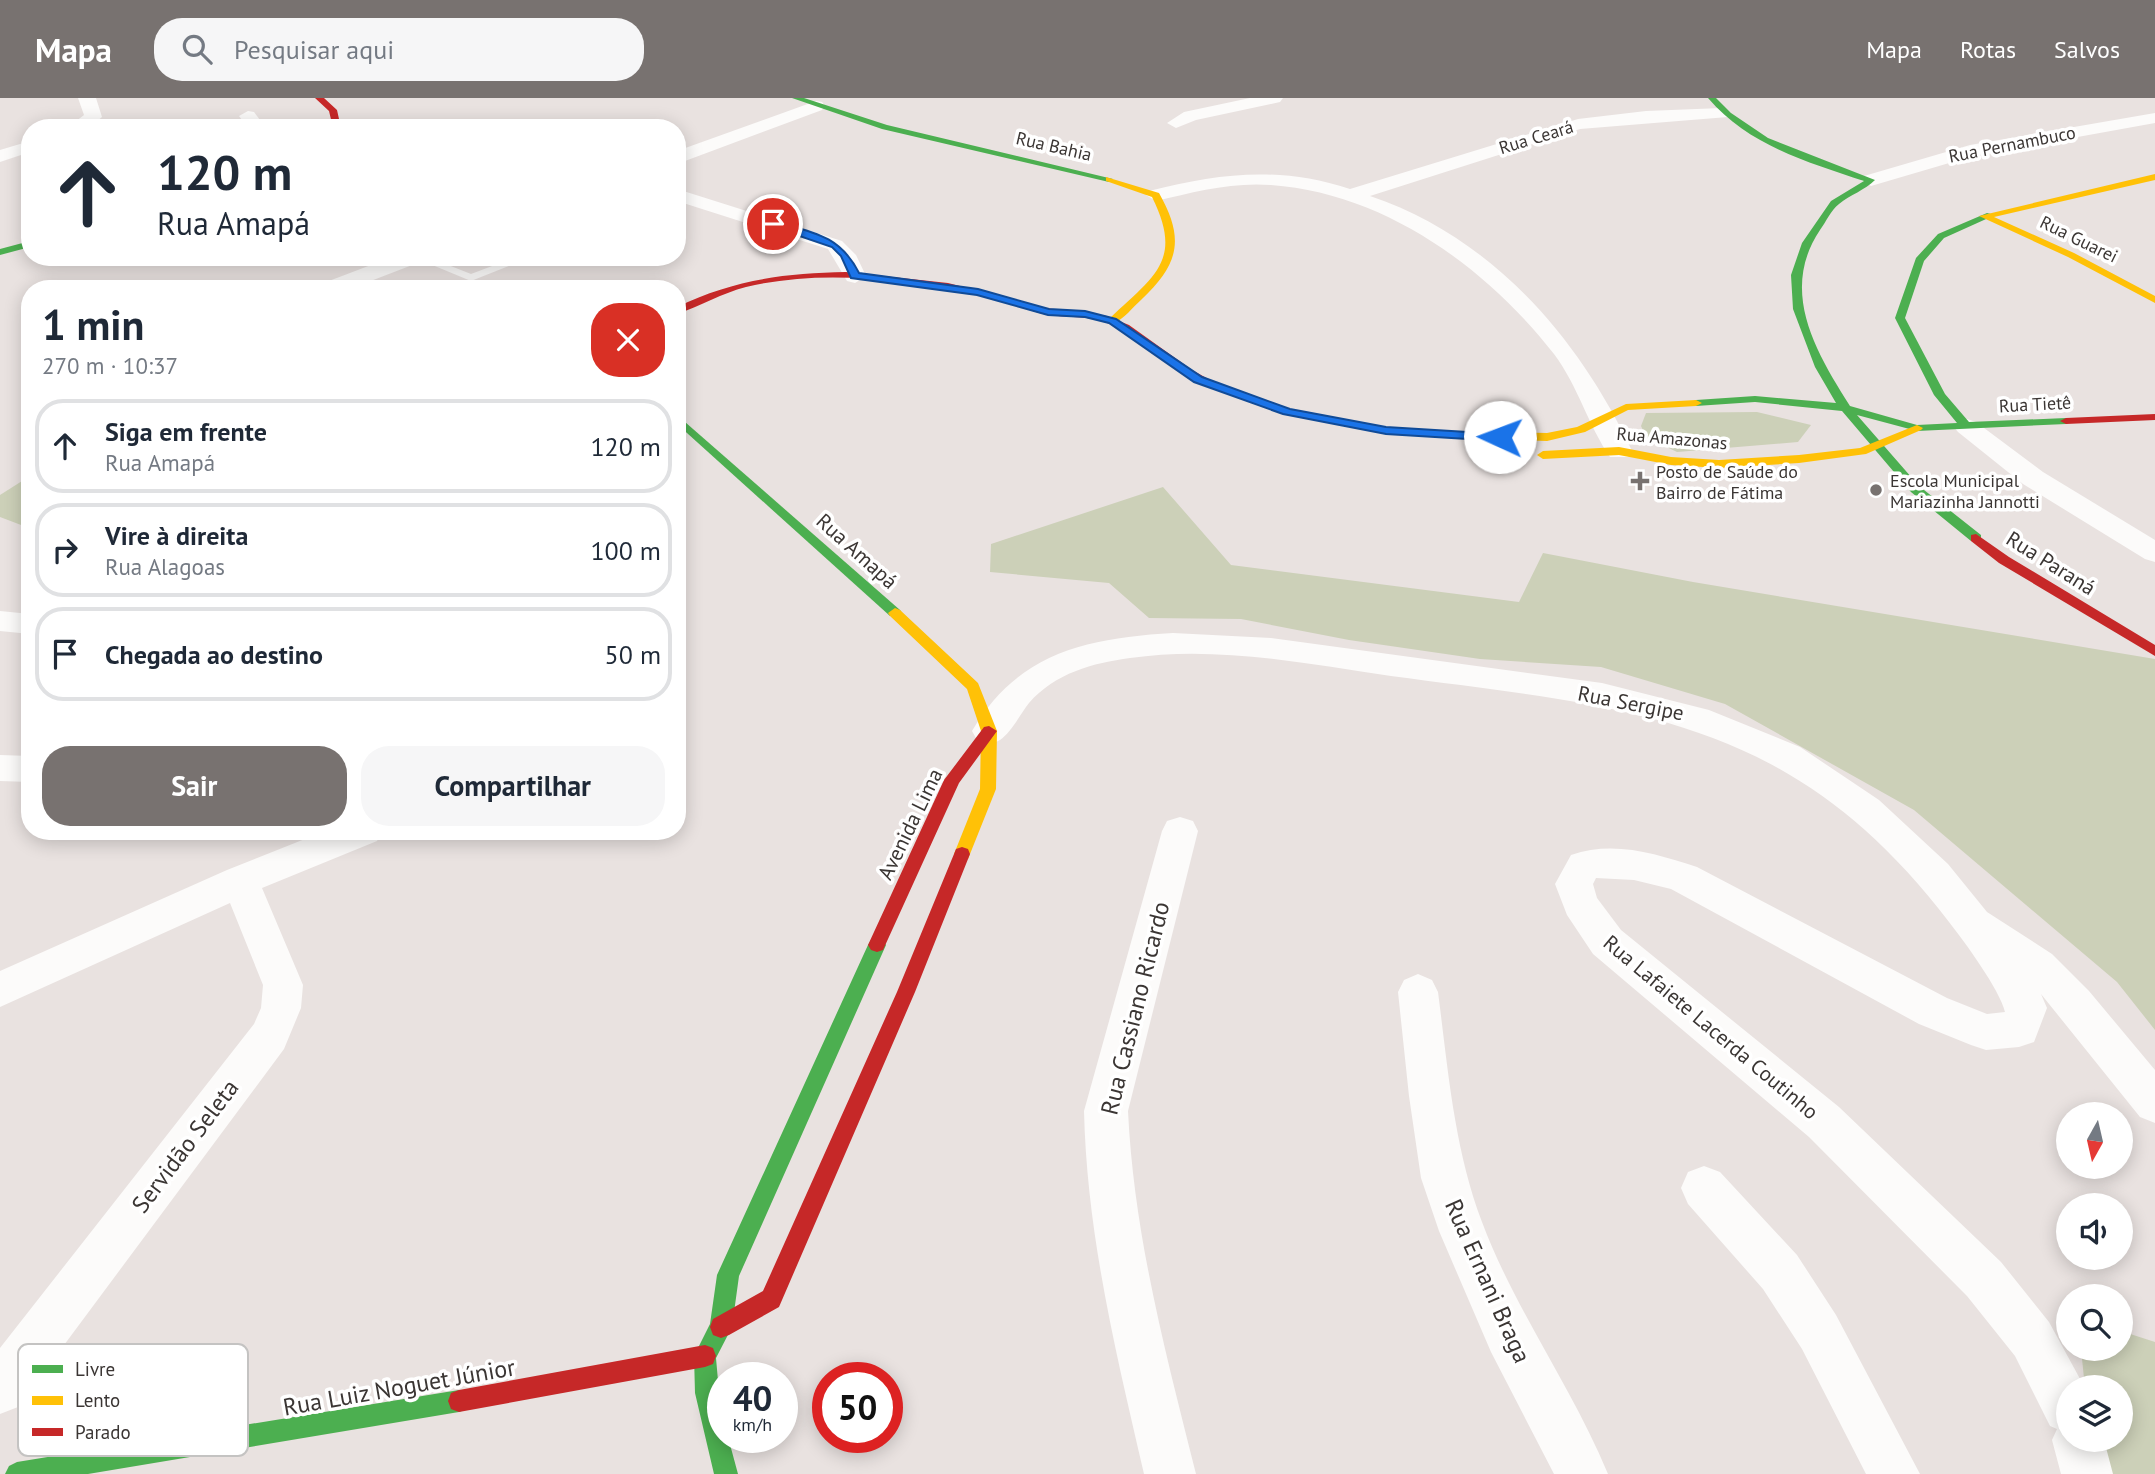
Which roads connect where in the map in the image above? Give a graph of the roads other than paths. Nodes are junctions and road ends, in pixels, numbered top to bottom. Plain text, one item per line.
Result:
1 (87, 98) edge
2 (319, 98) edge
3 (796, 98) edge
4 (1274, 98) edge
5 (816, 106) junction
6 (1717, 106) edge
7 (2155, 118) edge
8 (90, 119) edge
9 (335, 119) edge
10 (1176, 123) dead end
11 (21, 150) edge
12 (686, 155) edge
13 (21, 157) edge
14 (0, 158) edge
15 (2155, 177) edge
16 (1871, 180) junction
17 (1356, 194) junction
18 (1156, 195) junction
19 (686, 198) edge
20 (1984, 216) junction
21 (21, 246) edge
22 (0, 252) edge
23 (389, 266) edge
24 (441, 266) edge
25 (502, 266) edge
26 (855, 276) junction
27 (352, 280) edge
28 (2155, 300) edge
29 (686, 307) edge
30 (1048, 312) junction
31 (1113, 321) junction
32 (1082, 332) dead end
33 (1133, 334) junction
34 (1115, 341) dead end
35 (1198, 380) junction
36 (1178, 392) dead end
37 (1846, 409) junction
38 (2155, 417) edge
39 (1604, 418) junction
40 (1327, 421) junction
41 (686, 426) edge
42 (1966, 427) junction
43 (1917, 428) junction
44 (1521, 438) junction
45 (1318, 439) dead end
46 (1877, 445) junction
47 (1619, 451) junction
48 (2155, 553) edge
49 (0, 621) edge
50 (21, 623) edge
51 (2155, 651) edge
52 (989, 730) junction
53 (0, 768) edge
54 (21, 769) edge
55 (1180, 831) dead end
56 (342, 840) edge
57 (240, 881) junction
58 (1974, 924) junction
59 (860, 979) junction
60 (895, 989) junction
61 (0, 990) edge
62 (1418, 992) dead end
63 (2155, 1103) edge
64 (1704, 1188) dead end
65 (721, 1327) junction
66 (34, 1344) edge
67 (705, 1356) junction
68 (18, 1365) edge
69 (2056, 1385) edge
70 (0, 1389) edge
71 (248, 1436) edge
72 (2081, 1452) edge
73 (126, 1456) edge
74 (17, 1474) edge
75 (726, 1474) edge
76 (1170, 1474) edge
77 (1582, 1474) edge
78 (1894, 1474) edge
79 (2087, 1474) edge

1 - 8 street
2 - 9 main road
3 - 5 main road, Rua Bahia
4 - 10 street
5 - 12 street
5 - 18 main road, Rua Bahia
6 - 16 main road
6 - 17 street, Rua Ceará
7 - 16 street, Rua Pernambuco
11 - 14 street
13 - 14 street
15 - 20 main road
16 - 37 main road, Rua Paraná
17 - 18 street
17 - 39 street
18 - 31 main road
19 - 26 street
20 - 28 main road, Rua Guarei
20 - 42 main road
21 - 22 main road
23 - 27 street
24 - 25 lane
26 - 29 main road
26 - 30 main road
30 - 31 main road
30 - 32 main road
31 - 33 main road
33 - 34 main road
33 - 35 main road, Rua Amazonas
35 - 36 main road
35 - 40 main road, Rua Amazonas
37 - 39 main road, Rua Amazonas
37 - 43 main road, Rua Tietê
37 - 46 main road, Rua Paraná
38 - 42 main road, Rua Tietê
39 - 44 main road, Rua Amazonas
39 - 47 street
40 - 44 main road, Rua Amazonas
40 - 45 main road
41 - 52 main road, Rua Amapá
42 - 43 main road, Rua Tietê
42 - 48 street
43 - 46 main road, Rua Tietê
44 - 47 main road, Rua Amazonas
46 - 47 main road, Rua Amazonas
46 - 51 main road, Rua Paraná
49 - 50 street
52 - 58 street, Rua Sergipe
52 - 59 main road, Avenida Lima
52 - 60 main road
53 - 54 street
55 - 76 street, Rua Cassiano Ricardo
56 - 57 street
57 - 61 street
57 - 66 street, Servidão Seleta
58 - 63 street, Rua Sergipe
58 - 69 street, Rua Lafaiete Lacerda Coutinho
59 - 60 main road
59 - 65 main road, Avenida Lima
60 - 65 main road
62 - 77 street, Rua Ernani Braga
64 - 78 street
65 - 67 main road
67 - 71 main road, Rua Luiz Noguet Júnior
67 - 75 main road
68 - 70 street, Servidão Seleta
72 - 79 street
73 - 74 main road, Rua Luiz Noguet Júnior

